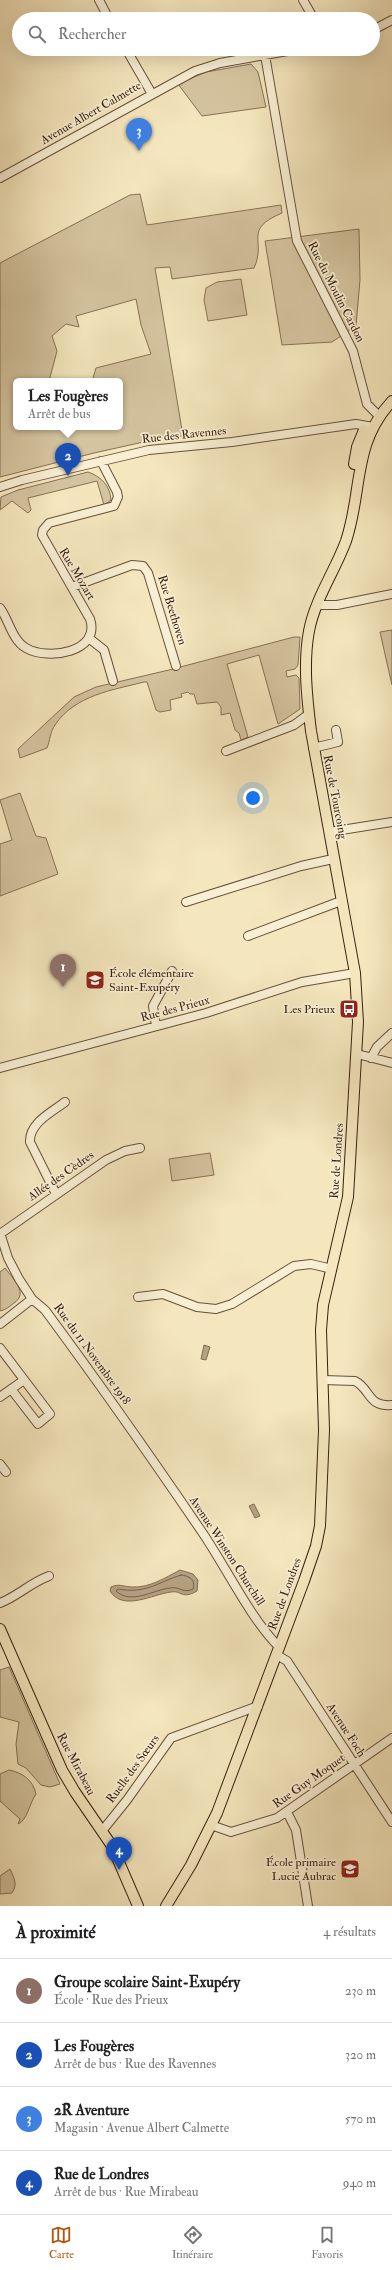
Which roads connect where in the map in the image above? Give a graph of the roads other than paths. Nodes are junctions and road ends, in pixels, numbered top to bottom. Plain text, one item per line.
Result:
1 (99, 0) edge
2 (303, 0) edge
3 (106, 12) edge
4 (310, 12) edge
5 (392, 20) edge
6 (380, 26) edge
7 (130, 56) edge
8 (259, 56) edge
9 (264, 56) edge
10 (152, 94) junction
11 (0, 178) edge
12 (392, 395) edge
13 (392, 401) edge
14 (377, 414) junction
15 (369, 426) junction
16 (101, 461) junction
17 (0, 487) edge
18 (72, 587) junction
19 (392, 594) edge
20 (318, 605) junction
21 (1, 612) edge
22 (90, 639) junction
23 (176, 666) dead end
24 (113, 681) dead end
25 (309, 714) junction
26 (336, 730) dead end
27 (313, 748) junction
28 (226, 751) dead end
29 (392, 822) edge
30 (328, 832) junction
31 (334, 859) junction
32 (341, 901) junction
33 (186, 902) dead end
34 (248, 936) dead end
35 (172, 971) dead end
36 (355, 973) junction
37 (156, 1026) junction
38 (392, 1033) edge
39 (357, 1054) junction
40 (371, 1058) junction
41 (392, 1063) edge
42 (0, 1068) edge
43 (66, 1102) dead end
44 (140, 1148) dead end
45 (56, 1194) junction
46 (0, 1234) edge
47 (332, 1269) junction
48 (138, 1297) dead end
49 (32, 1299) junction
50 (0, 1324) edge
51 (0, 1348) edge
52 (24, 1380) junction
53 (323, 1380) junction
54 (10, 1389) junction
55 (0, 1397) edge
56 (392, 1405) edge
57 (0, 1464) edge
58 (156, 1467) joint
59 (6, 1472) dead end
60 (49, 1576) dead end
61 (0, 1603) edge
62 (0, 1629) edge
63 (4, 1646) edge
64 (278, 1651) junction
65 (258, 1706) junction
66 (392, 1738) edge
67 (354, 1764) junction
68 (287, 1812) junction
69 (392, 1822) edge
70 (211, 1825) junction
71 (102, 1831) junction
72 (138, 1906) edge
73 (166, 1906) edge
74 (308, 1906) edge

1 - 3 street
2 - 4 street
5 - 6 street
7 - 10 street, Avenue Albert Calmette
8 - 10 street
9 - 14 street, Rue du Moulin Cardon
10 - 11 street, Avenue Albert Calmette
12 - 14 main road, Rue de Tourcoing
13 - 14 main road, Rue de Tourcoing
14 - 15 main road, Rue de Tourcoing
15 - 16 street, Rue des Ravennes
15 - 20 main road, Rue de Tourcoing
16 - 17 street, Rue des Ravennes
16 - 18 street, Rue Mozart
18 - 22 street, Rue Mozart
18 - 23 street, Rue Beethoven
19 - 20 street
20 - 25 main road, Rue de Tourcoing
21 - 22 street
22 - 24 street
25 - 27 main road, Rue de Tourcoing
25 - 28 street
26 - 27 street
27 - 30 main road, Rue de Tourcoing
29 - 30 street
30 - 31 main road, Rue de Tourcoing
31 - 32 main road, Rue de Tourcoing
31 - 33 street
32 - 34 street
32 - 36 main road, Rue de Tourcoing
35 - 37 street
36 - 37 street, Rue des Prieux
36 - 39 main road, Rue de Tourcoing
37 - 42 street, Rue des Prieux
38 - 40 street
39 - 40 street
39 - 47 main road, Rue de Londres
40 - 41 street
43 - 45 street
44 - 45 street, Allée des Cèdres
45 - 46 street, Allée des Cèdres
46 - 49 street, Rue du 11 Novembre 1918
47 - 48 street
47 - 53 main road, Rue de Londres
49 - 50 street
49 - 58 street, Rue du 11 Novembre 1918
51 - 52 street
52 - 54 street
52 - 54 street
53 - 56 street
53 - 64 main road, Rue de Londres
54 - 55 street
57 - 59 street
58 - 64 street, Avenue Winston Churchill
60 - 61 street
62 - 63 main road, Rue Mirabeau
63 - 71 main road, Rue Mirabeau
64 - 65 main road, Rue de Londres
64 - 67 street, Avenue Foch
65 - 70 main road, Rue de Londres
65 - 71 street, Ruelle des Sœurs
66 - 67 street, Rue Guy Moquet
67 - 68 street, Rue Guy Moquet
67 - 69 street, Avenue Foch
68 - 70 street, Rue Guy Moquet
68 - 74 street
70 - 73 main road, Rue de Londres
71 - 72 main road, Rue Mirabeau

